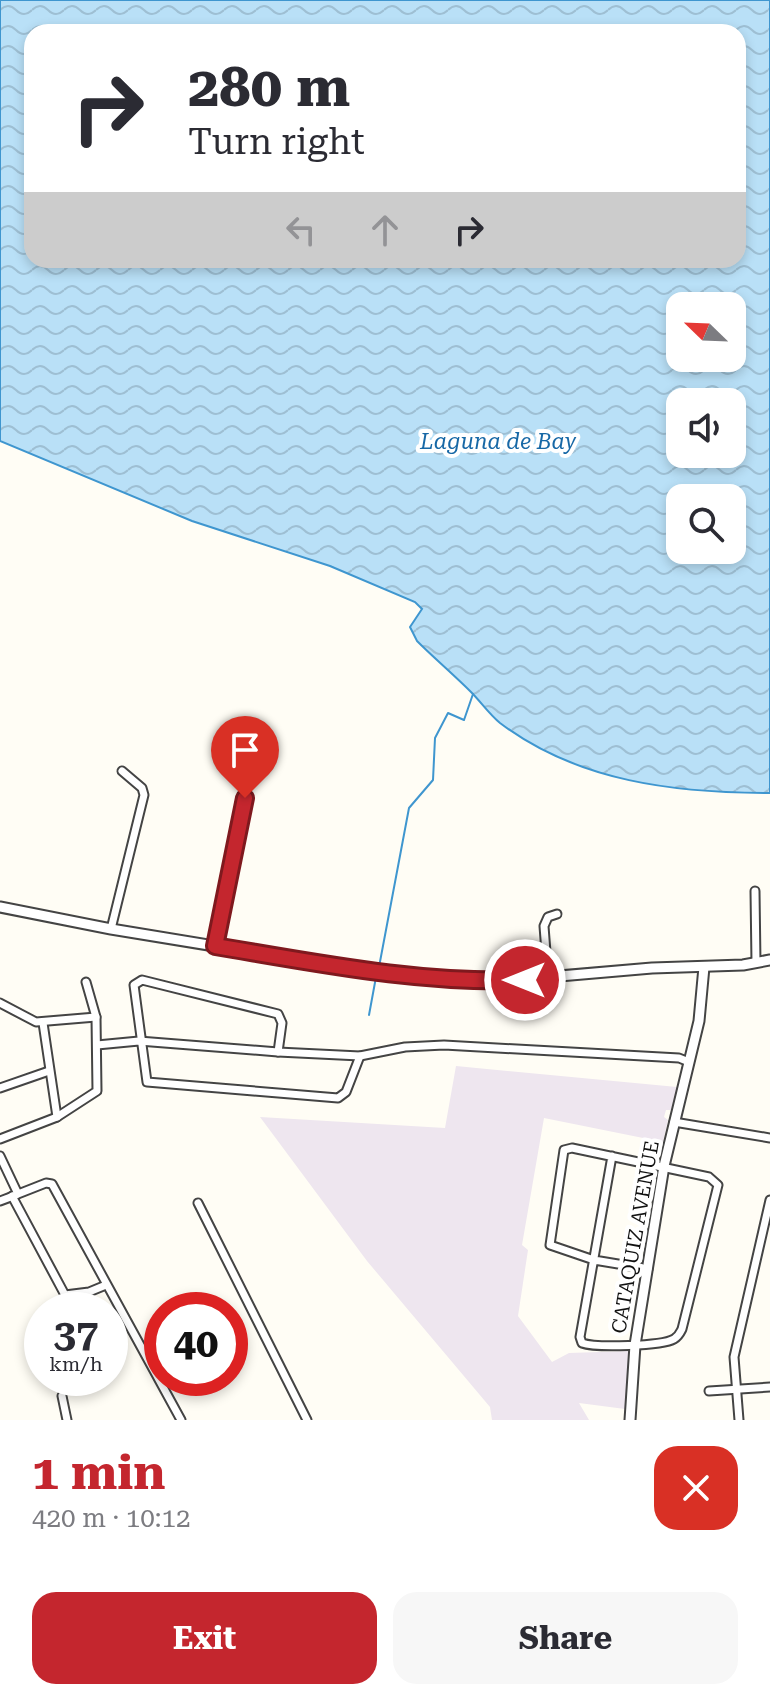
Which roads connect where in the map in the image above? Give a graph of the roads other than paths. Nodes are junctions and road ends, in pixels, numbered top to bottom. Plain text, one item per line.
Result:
1 (122, 771) dead end
2 (250, 771) dead end
3 (755, 891) dead end
4 (0, 907) edge
5 (557, 914) dead end
6 (111, 929) junction
7 (215, 946) junction
8 (770, 960) edge
9 (756, 963) junction
10 (704, 967) junction
11 (548, 979) junction
12 (86, 982) dead end
13 (0, 1003) edge
14 (96, 1017) junction
15 (43, 1023) junction
16 (139, 1041) junction
17 (97, 1045) junction
18 (278, 1052) junction
19 (360, 1056) junction
20 (689, 1062) junction
21 (49, 1071) junction
22 (0, 1088) edge
23 (57, 1117) junction
24 (674, 1122) junction
25 (770, 1138) edge
26 (0, 1139) edge
27 (0, 1156) edge
28 (612, 1156) junction
29 (664, 1166) junction
30 (15, 1195) junction
31 (770, 1200) edge
32 (0, 1201) edge
33 (198, 1203) dead end
34 (594, 1260) junction
35 (648, 1269) junction
36 (106, 1285) junction
37 (635, 1345) junction
38 (770, 1387) edge
39 (737, 1389) junction
40 (709, 1391) dead end
41 (62, 1396) dead end
42 (67, 1420) edge
43 (181, 1420) edge
44 (307, 1420) edge
45 (630, 1420) edge
46 (739, 1420) edge

1 - 6 street
2 - 7 street
3 - 9 street
4 - 6 street
5 - 11 street
6 - 7 street
7 - 11 street
8 - 9 street
9 - 10 street
10 - 11 street
10 - 20 street, CATAQUIZ AVENUE
12 - 14 street
13 - 15 street
14 - 15 street
14 - 17 street
15 - 21 street
16 - 17 street
16 - 18 street
16 - 18 street
16 - 19 street
17 - 23 street
18 - 19 street
19 - 20 street
20 - 24 street, CATAQUIZ AVENUE
21 - 22 street
21 - 23 street
23 - 26 street
24 - 25 street
24 - 29 street, CATAQUIZ AVENUE
27 - 30 street
28 - 29 street
28 - 34 street
28 - 34 street
29 - 35 street, CATAQUIZ AVENUE
29 - 37 street
30 - 32 street
30 - 36 street
30 - 36 street
31 - 39 street
33 - 44 street
34 - 35 street
34 - 37 street
35 - 37 street, CATAQUIZ AVENUE
36 - 43 street
37 - 45 street, CATAQUIZ AVENUE
38 - 39 street
39 - 40 street
39 - 46 street
41 - 42 street

